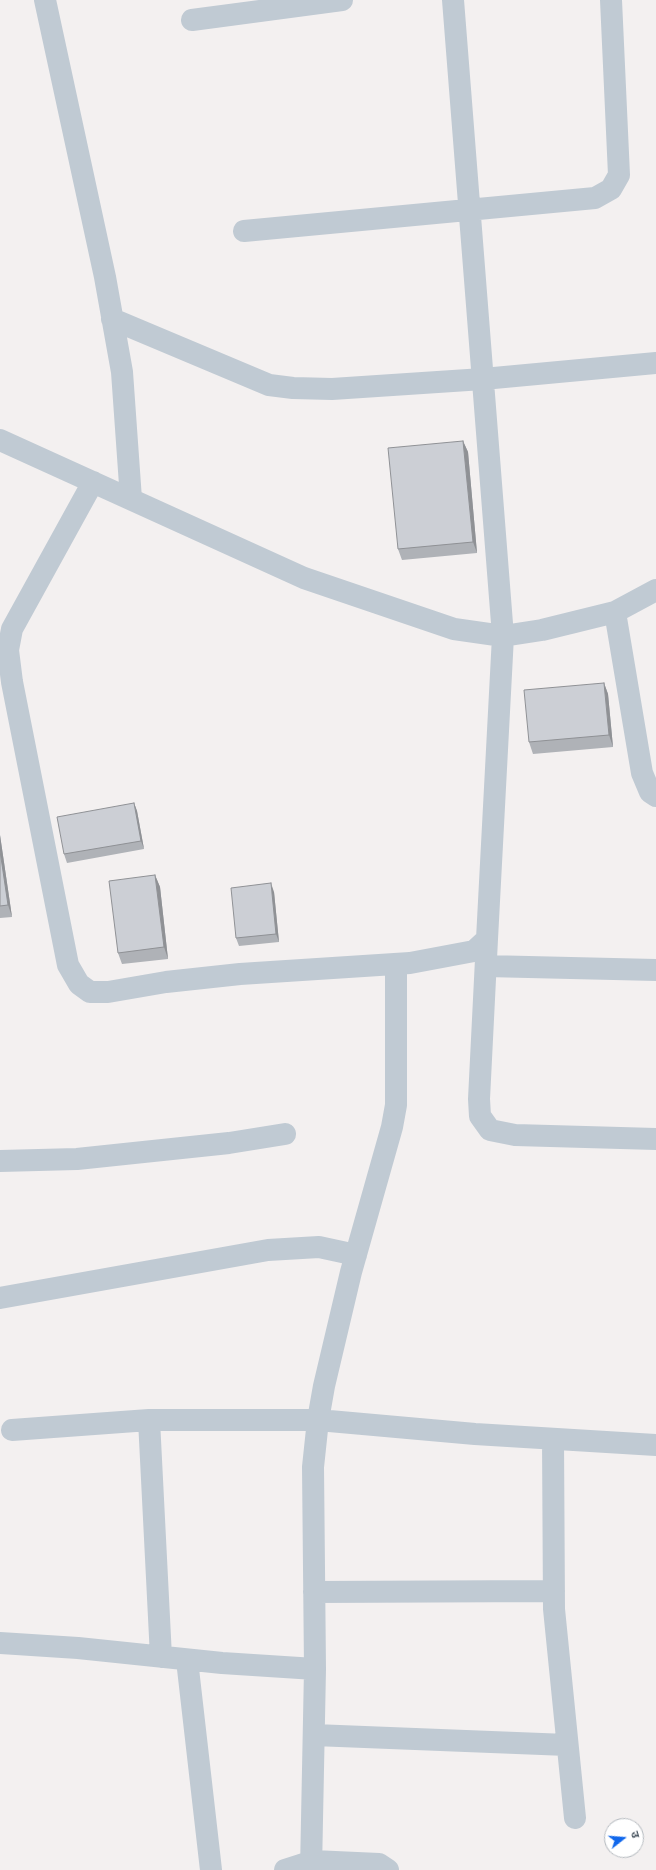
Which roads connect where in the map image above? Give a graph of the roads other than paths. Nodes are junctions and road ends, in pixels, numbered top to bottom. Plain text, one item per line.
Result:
1 (45, 0) edge
2 (342, 0) edge
3 (453, 0) edge
4 (611, 0) edge
5 (192, 20) dead end
6 (469, 209) junction
7 (244, 231) dead end
8 (112, 319) junction
9 (656, 363) edge
10 (483, 379) junction
11 (0, 440) edge
12 (93, 482) junction
13 (131, 499) junction
14 (656, 590) edge
15 (615, 612) junction
16 (503, 636) junction
17 (656, 796) edge
18 (487, 939) junction
19 (396, 964) junction
20 (486, 966) junction
21 (656, 970) edge
22 (285, 1134) dead end
23 (656, 1139) edge
24 (0, 1161) edge
25 (356, 1255) junction
26 (0, 1298) edge
27 (149, 1420) junction
28 (318, 1420) junction
29 (12, 1430) dead end
30 (553, 1439) junction
31 (656, 1445) edge
32 (554, 1591) junction
33 (314, 1592) junction
34 (0, 1642) edge
35 (161, 1657) junction
36 (187, 1660) junction
37 (315, 1668) junction
38 (314, 1735) junction
39 (567, 1745) junction
40 (574, 1818) dead end
41 (312, 1866) edge
42 (211, 1870) edge
43 (285, 1870) edge
44 (388, 1870) edge

1 - 8 street
2 - 5 street
3 - 6 street
4 - 6 street
6 - 7 street
6 - 10 street
8 - 10 street
8 - 13 street
9 - 10 street
10 - 16 street
11 - 12 street
12 - 13 street
12 - 19 street
13 - 16 street
14 - 15 street
15 - 16 street
15 - 17 street
16 - 18 street
18 - 19 street
18 - 20 street
19 - 25 street
20 - 21 street
20 - 23 street
22 - 24 street
25 - 26 street
25 - 28 street
27 - 28 street
27 - 29 street
27 - 35 street
28 - 30 street
28 - 33 street
30 - 31 street
30 - 32 street
32 - 33 street
32 - 39 street
33 - 37 street
34 - 35 street
35 - 36 street
36 - 37 street
36 - 42 street
37 - 38 street
38 - 39 street
38 - 41 street
39 - 40 street
41 - 43 street
41 - 44 street

